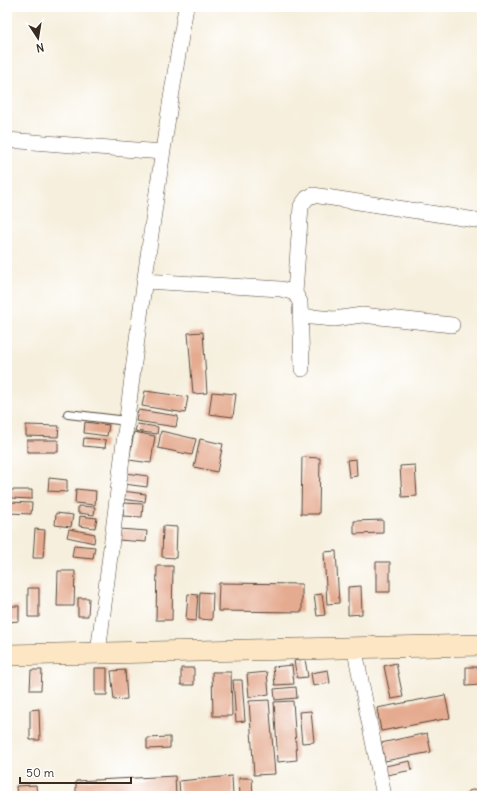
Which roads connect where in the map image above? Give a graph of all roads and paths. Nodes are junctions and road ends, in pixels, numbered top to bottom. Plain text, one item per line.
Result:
1 (186, 7) edge
2 (7, 140) edge
3 (162, 152) junction
4 (482, 221) edge
5 (144, 281) junction
6 (295, 293) junction
7 (300, 316) junction
8 (452, 325) dead end
9 (302, 369) dead end
10 (68, 414) dead end
11 (127, 421) junction
12 (482, 645) edge
13 (354, 646) junction
14 (98, 653) junction
15 (7, 655) edge
16 (384, 796) edge

1 - 3 street
2 - 3 street
3 - 5 street
4 - 6 street
5 - 6 street
5 - 11 street
6 - 7 street
7 - 8 street
7 - 9 street
10 - 11 lane
11 - 14 street
12 - 13 main road
13 - 14 main road
13 - 16 street
14 - 15 main road

